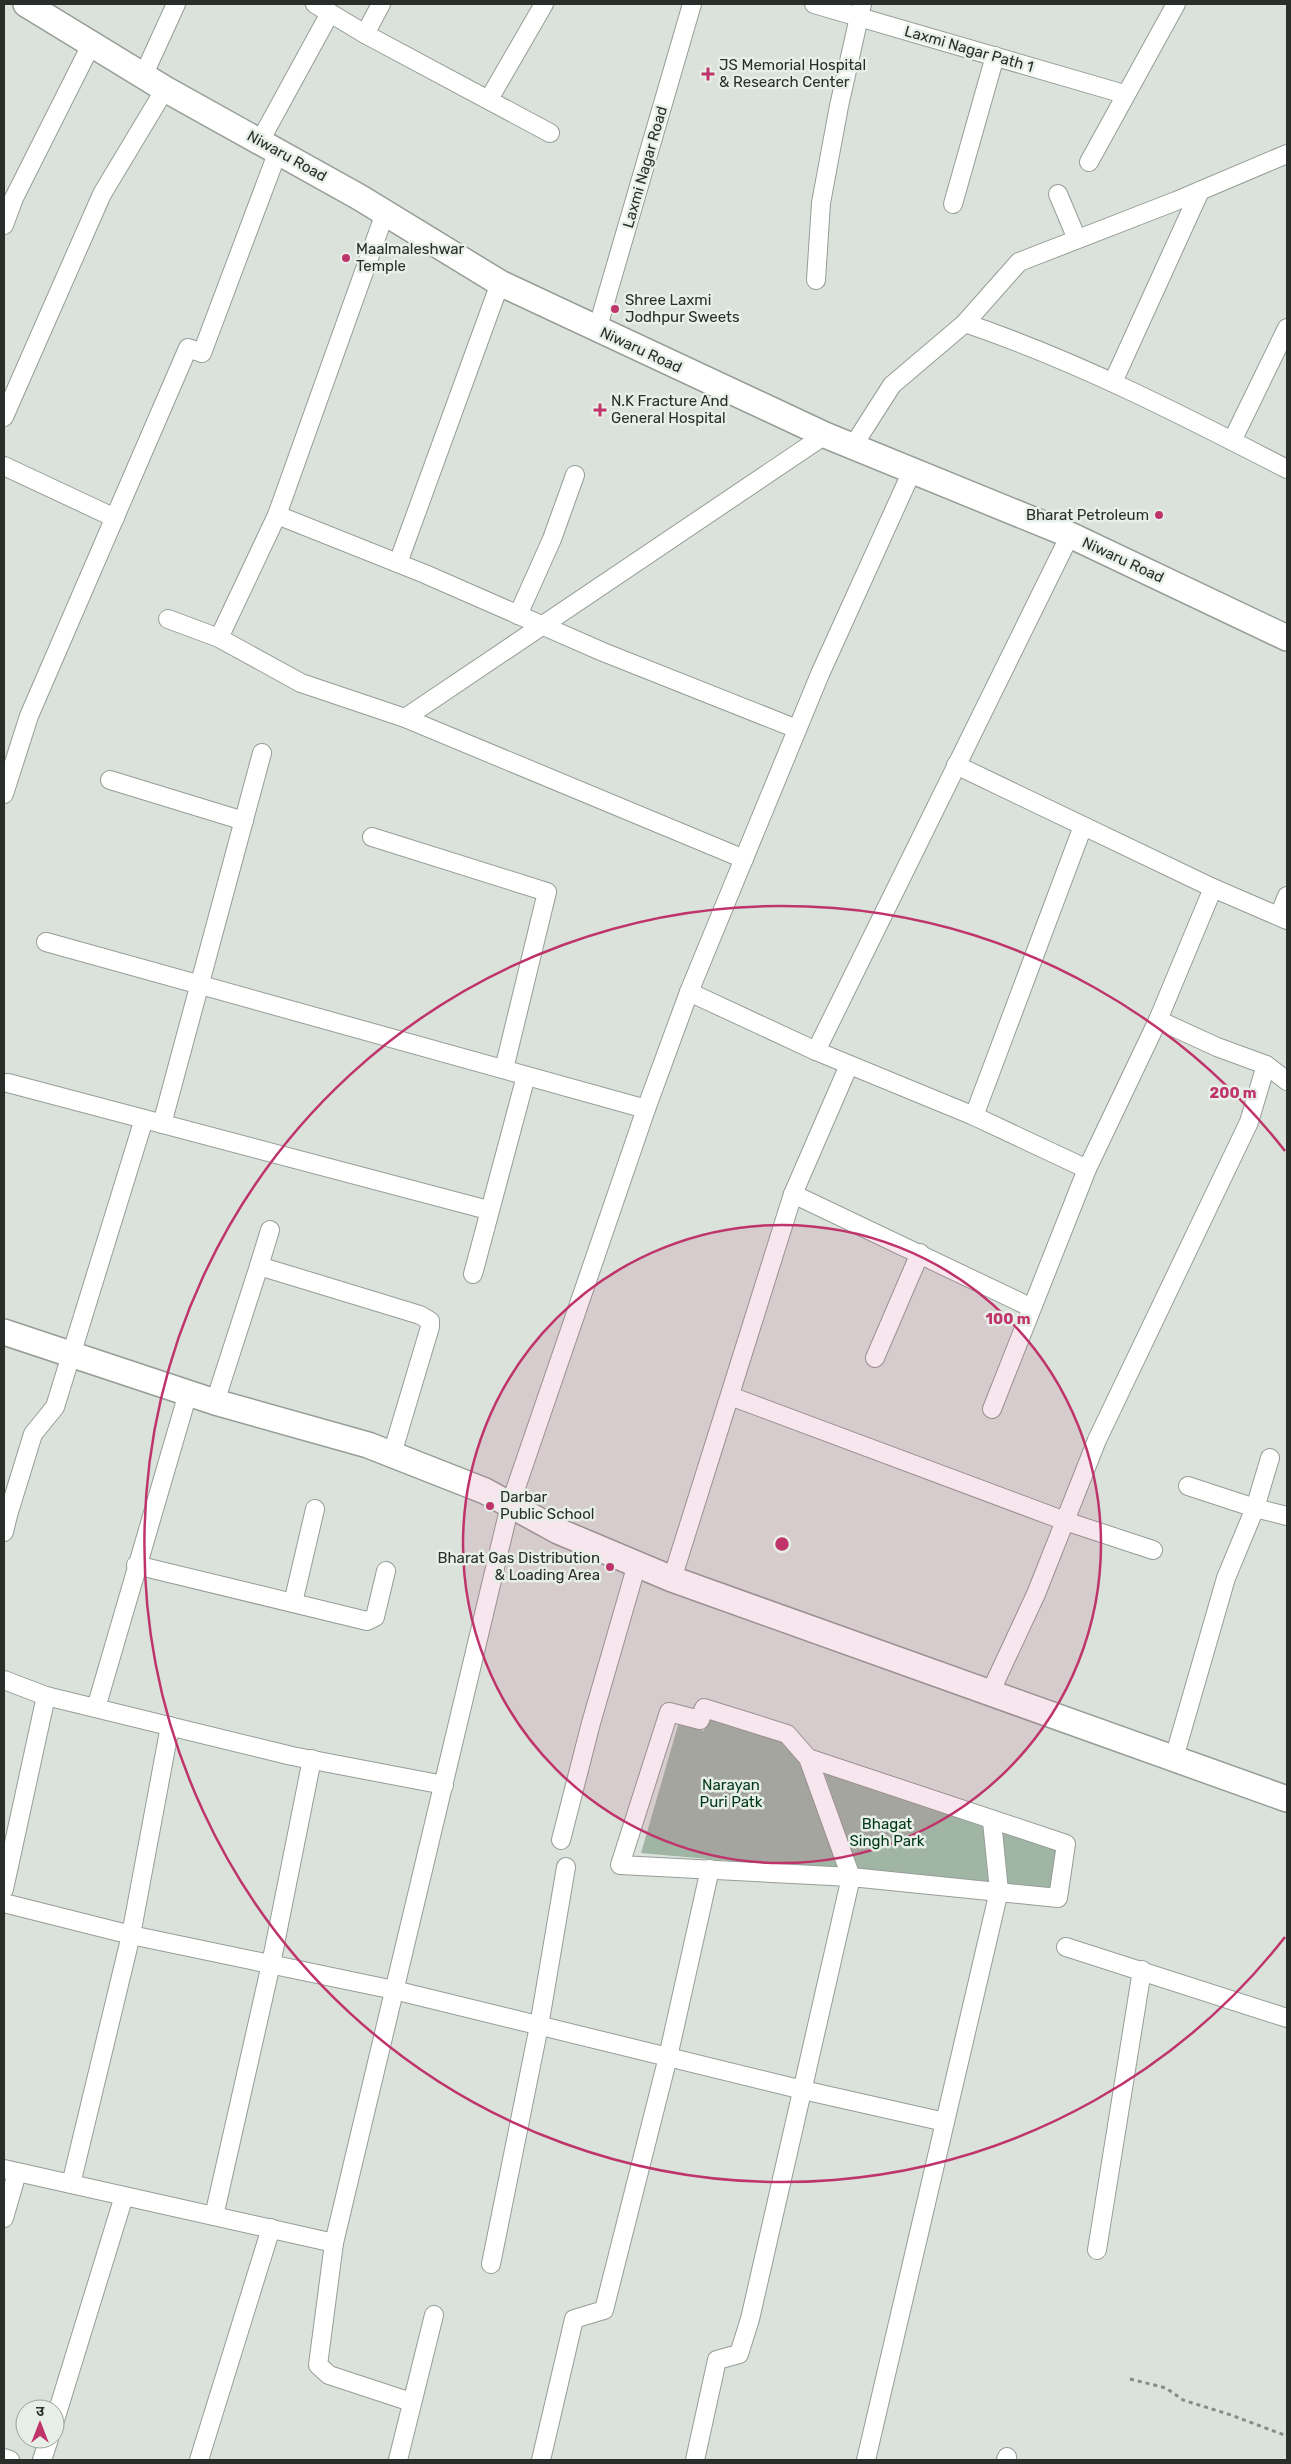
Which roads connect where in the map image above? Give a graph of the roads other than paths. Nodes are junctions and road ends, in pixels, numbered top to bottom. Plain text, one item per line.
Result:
1 (26, 4) edge
2 (176, 4) edge
3 (381, 4) edge
4 (544, 4) edge
5 (692, 4) edge
6 (814, 4) edge
7 (1176, 4) edge
8 (323, 8) edge
9 (860, 10) edge
10 (365, 34) junction
11 (92, 43) junction
12 (994, 56) junction
13 (144, 74) junction
14 (164, 89) junction
15 (1124, 94) junction
16 (489, 99) junction
17 (550, 133) dead end
18 (269, 146) junction
19 (1287, 154) edge
20 (1089, 162) dead end
21 (1200, 191) junction
22 (1058, 194) dead end
23 (953, 204) dead end
24 (385, 213) junction
25 (4, 224) edge
26 (1077, 239) junction
27 (816, 280) dead end
28 (500, 283) junction
29 (965, 323) junction
30 (1287, 328) edge
31 (597, 330) junction
32 (1113, 382) junction
33 (4, 417) edge
34 (825, 435) junction
35 (1232, 441) junction
36 (853, 446) junction
37 (4, 466) edge
38 (1287, 469) edge
39 (912, 472) junction
40 (575, 475) dead end
41 (277, 514) junction
42 (115, 518) junction
43 (1070, 535) junction
44 (398, 563) junction
45 (518, 615) junction
46 (168, 619) dead end
47 (544, 626) junction
48 (219, 638) junction
49 (1287, 638) edge
50 (405, 718) junction
51 (797, 729) junction
52 (262, 753) dead end
53 (956, 766) junction
54 (110, 780) dead end
55 (4, 794) edge
56 (244, 821) junction
57 (1083, 826) junction
58 (372, 837) dead end
59 (744, 859) junction
60 (1213, 888) junction
61 (1287, 896) edge
62 (1283, 918) edge
63 (46, 942) dead end
64 (200, 984) junction
65 (689, 992) junction
66 (1158, 1020) junction
67 (816, 1051) junction
68 (849, 1065) junction
69 (1266, 1065) junction
70 (504, 1069) junction
71 (526, 1076) junction
72 (1287, 1081) edge
73 (8, 1083) dead end
74 (646, 1109) junction
75 (974, 1116) junction
76 (144, 1119) junction
77 (162, 1124) junction
78 (1087, 1169) junction
79 (793, 1194) junction
80 (488, 1210) junction
81 (270, 1230) dead end
82 (920, 1253) junction
83 (259, 1266) junction
84 (473, 1274) dead end
85 (1030, 1307) junction
86 (4, 1332) edge
87 (73, 1355) junction
88 (876, 1358) dead end
89 (188, 1393) junction
90 (730, 1396) junction
91 (215, 1402) junction
92 (992, 1409) dead end
93 (392, 1454) junction
94 (1270, 1458) dead end
95 (1188, 1486) dead end
96 (510, 1505) junction
97 (1254, 1508) junction
98 (315, 1509) dead end
99 (6, 1514) edge
100 (1287, 1516) edge
101 (1066, 1521) junction
102 (4, 1532) edge
103 (1153, 1550) dead end
104 (637, 1564) junction
105 (136, 1565) junction
106 (386, 1571) dead end
107 (672, 1579) junction
108 (293, 1603) junction
109 (4, 1680) edge
110 (990, 1693) junction
111 (46, 1696) junction
112 (96, 1708) junction
113 (170, 1726) junction
114 (808, 1758) junction
115 (1174, 1758) junction
116 (312, 1759) junction
117 (444, 1785) junction
118 (1287, 1799) edge
119 (992, 1821) junction
120 (561, 1840) dead end
121 (9, 1842) edge
122 (566, 1866) dead end
123 (710, 1869) junction
124 (851, 1877) junction
125 (4, 1889) edge
126 (999, 1891) junction
127 (4, 1903) edge
128 (131, 1935) junction
129 (1066, 1947) dead end
130 (271, 1964) junction
131 (1142, 1970) junction
132 (394, 1990) junction
133 (1287, 2018) edge
134 (540, 2026) junction
135 (668, 2057) junction
136 (803, 2090) junction
137 (945, 2122) junction
138 (10, 2171) edge
139 (71, 2184) junction
140 (124, 2196) junction
141 (214, 2216) junction
142 (4, 2218) edge
143 (271, 2228) junction
144 (334, 2242) junction
145 (1098, 2250) dead end
146 (491, 2264) dead end
147 (434, 2315) dead end
148 (61, 2399) edge
149 (411, 2402) junction
150 (4, 2458) edge
151 (10, 2460) edge
152 (199, 2460) edge
153 (398, 2460) edge
154 (541, 2460) edge
155 (695, 2460) edge
156 (866, 2460) edge

1 - 11 street, Niwaru Road
2 - 13 street
3 - 10 street
4 - 16 street
5 - 31 street, Laxmi Nagar Road
6 - 9 street, Laxmi Nagar Path 1
7 - 15 street
8 - 10 street
8 - 18 street
9 - 12 street, Laxmi Nagar Path 1
9 - 27 street
10 - 16 street
11 - 13 street, Niwaru Road
11 - 25 street
12 - 15 street, Laxmi Nagar Path 1
12 - 23 street
13 - 14 street, Niwaru Road
14 - 18 street, Niwaru Road
14 - 33 street
15 - 20 street
16 - 17 street
18 - 24 street, Niwaru Road
18 - 42 street
19 - 21 street
21 - 26 street
21 - 32 street
22 - 26 street
24 - 28 street, Niwaru Road
24 - 41 street
26 - 29 street
28 - 31 street, Niwaru Road
28 - 44 street
29 - 32 street
29 - 36 street
30 - 35 street
31 - 34 street, Niwaru Road
32 - 35 street
34 - 36 street, Niwaru Road
34 - 47 street
35 - 38 street
36 - 39 street, Niwaru Road
37 - 42 street
39 - 43 street, Niwaru Road
39 - 51 street
40 - 45 street
41 - 44 street
41 - 48 street
42 - 55 street
43 - 49 street, Niwaru Road
43 - 53 street
44 - 45 street
45 - 47 street
46 - 48 street
47 - 50 street
47 - 51 street
48 - 50 street
50 - 59 street
51 - 59 street
52 - 56 street
53 - 57 street
53 - 67 street
54 - 56 street
56 - 64 street
57 - 60 street
57 - 75 street
58 - 70 street
59 - 65 street
60 - 62 street
60 - 66 street
61 - 62 street
63 - 64 street
64 - 70 street
64 - 77 street
65 - 67 street
65 - 74 street
66 - 69 street
66 - 78 street
67 - 68 street
68 - 75 street
68 - 79 street
69 - 72 street
69 - 101 street
70 - 71 street
71 - 74 street
71 - 80 street
73 - 76 street
74 - 96 street
75 - 78 street
76 - 77 street
76 - 87 street
77 - 80 street
78 - 85 street
79 - 82 street
79 - 90 street
80 - 84 street
81 - 83 street
82 - 85 street
82 - 88 street
83 - 91 street
83 - 93 street
85 - 92 street
86 - 87 street
87 - 89 street
87 - 99 street
89 - 91 street
89 - 105 street
90 - 101 street
90 - 107 street
91 - 93 street
93 - 96 street
94 - 97 street
95 - 97 street
96 - 104 street
96 - 117 street
97 - 100 street
97 - 115 street
98 - 108 street
99 - 102 street
101 - 103 street
101 - 110 street
104 - 107 street
104 - 120 street
105 - 108 street
105 - 112 street
106 - 108 street
107 - 110 street
109 - 111 street
110 - 115 street
111 - 112 street
111 - 121 street
112 - 113 street
113 - 116 street
113 - 128 street
114 - 119 street
114 - 123 street
114 - 124 street
115 - 118 street
116 - 117 street
116 - 130 street
117 - 132 street
119 - 126 street
119 - 126 street
121 - 125 street
122 - 134 street
123 - 124 street
123 - 135 street
124 - 126 street
124 - 136 street
126 - 137 street
127 - 128 street
128 - 130 street
128 - 139 street
129 - 131 street
130 - 132 street
130 - 141 street
131 - 133 street
131 - 145 street
132 - 134 street
132 - 144 street
134 - 135 street
134 - 146 street
135 - 136 street
135 - 154 street
136 - 137 street
136 - 155 street
137 - 156 street
138 - 139 street
138 - 142 street
139 - 140 street
140 - 141 street
140 - 148 street
141 - 143 street
143 - 144 street
143 - 152 street
144 - 149 street
147 - 149 street
149 - 153 street
150 - 151 street

